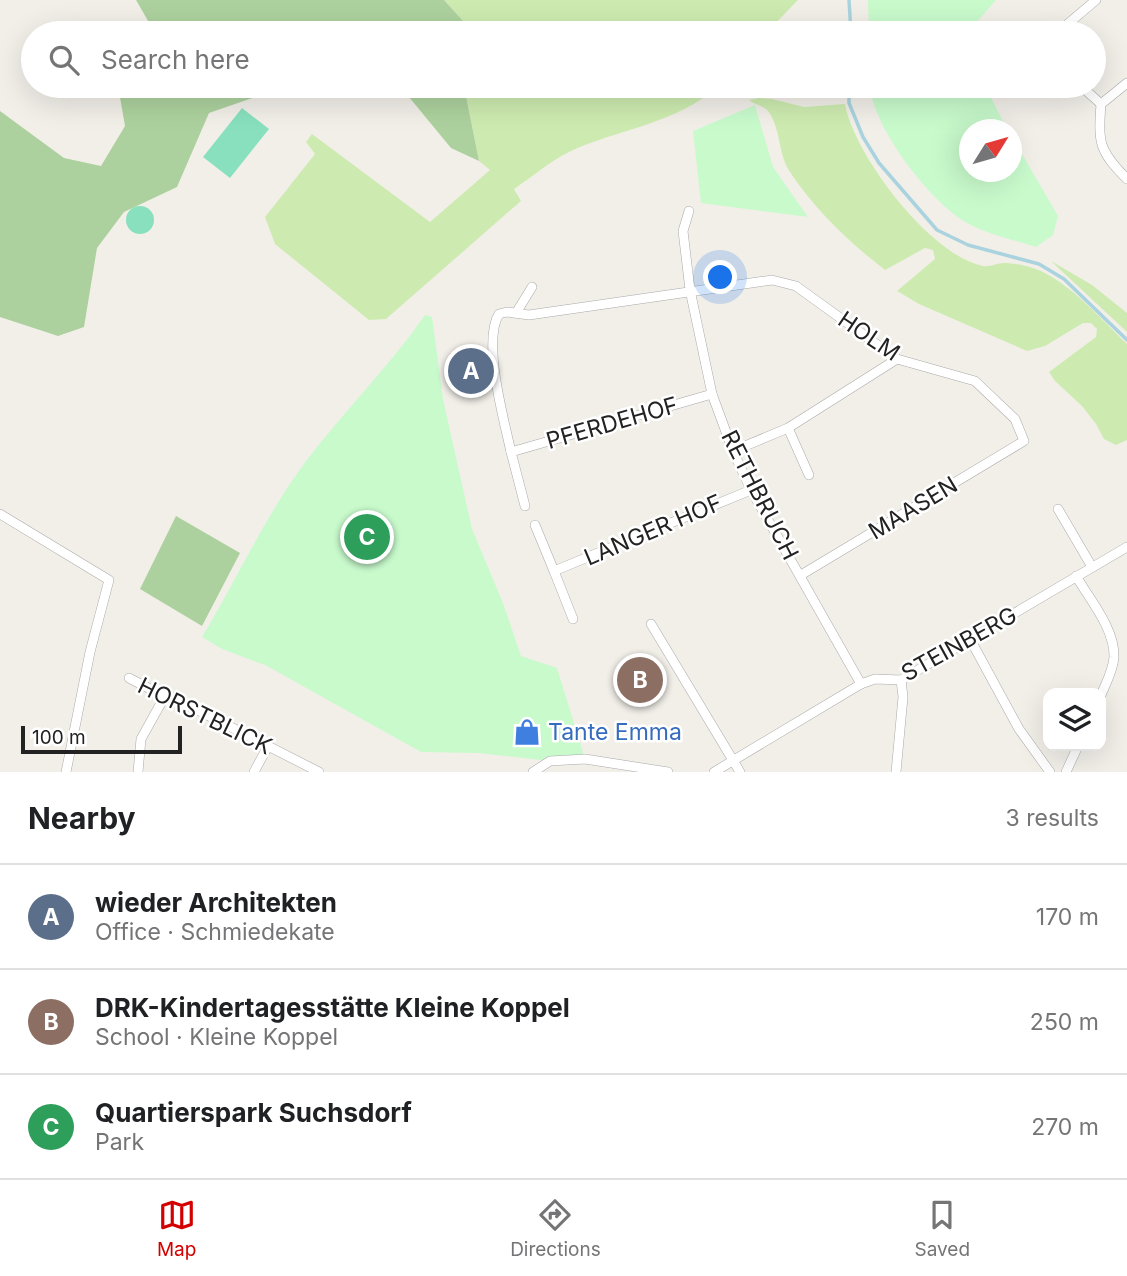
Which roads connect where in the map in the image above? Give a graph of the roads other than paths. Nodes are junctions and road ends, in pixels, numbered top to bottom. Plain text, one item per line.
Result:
1 (1096, 0) edge
2 (1071, 21) edge
3 (1127, 83) edge
4 (1094, 98) edge
5 (1101, 104) junction
6 (1127, 179) edge
7 (689, 211) dead end
8 (532, 287) dead end
9 (690, 290) junction
10 (516, 313) junction
11 (897, 359) junction
12 (712, 394) junction
13 (788, 428) junction
14 (1024, 441) joint
15 (511, 452) junction
16 (733, 452) junction
17 (809, 475) dead end
18 (751, 489) junction
19 (526, 506) dead end
20 (1058, 509) dead end
21 (0, 514) edge
22 (535, 525) dead end
23 (1127, 547) edge
24 (1092, 567) junction
25 (554, 571) junction
26 (801, 575) junction
27 (1076, 576) junction
28 (573, 619) dead end
29 (651, 624) dead end
30 (970, 639) junction
31 (129, 678) dead end
32 (901, 680) junction
33 (861, 684) junction
34 (1104, 688) edge
35 (166, 694) junction
36 (268, 746) junction
37 (1076, 751) edge
38 (733, 762) junction
39 (611, 768) edge
40 (66, 772) edge
41 (138, 772) edge
42 (254, 772) edge
43 (319, 772) edge
44 (533, 772) edge
45 (668, 772) edge
46 (714, 772) edge
47 (740, 772) edge
48 (896, 772) edge
49 (1050, 772) edge
50 (1066, 772) edge

1 - 2 street
3 - 5 street
4 - 5 street
5 - 6 street
7 - 9 street, RETHBRUCH
8 - 10 street
9 - 10 street, HOLM
9 - 11 street, HOLM
9 - 12 street, RETHBRUCH
10 - 15 street
11 - 13 street
11 - 14 street, HOLM
12 - 15 street, PFERDEHOF
12 - 16 street, RETHBRUCH
13 - 16 street
13 - 17 street
14 - 26 street, MAASEN
15 - 19 street
16 - 18 street, RETHBRUCH
18 - 25 street, LANGER HOF
18 - 26 street, RETHBRUCH
20 - 24 street
21 - 40 street
22 - 25 street, LANGER HOF
23 - 24 street, STEINBERG
24 - 27 street, STEINBERG
25 - 28 street, LANGER HOF
26 - 33 street, RETHBRUCH
27 - 30 street, STEINBERG
27 - 34 street
29 - 38 street
30 - 32 street, STEINBERG
30 - 49 street
31 - 35 street, HORSTBLICK
32 - 33 street, STEINBERG
32 - 48 street
33 - 38 street, STEINBERG
35 - 36 street, HORSTBLICK
35 - 41 street
36 - 42 street
36 - 43 street, HORSTBLICK
37 - 50 street
38 - 46 street, STEINBERG
38 - 47 street
39 - 44 street
39 - 45 street

